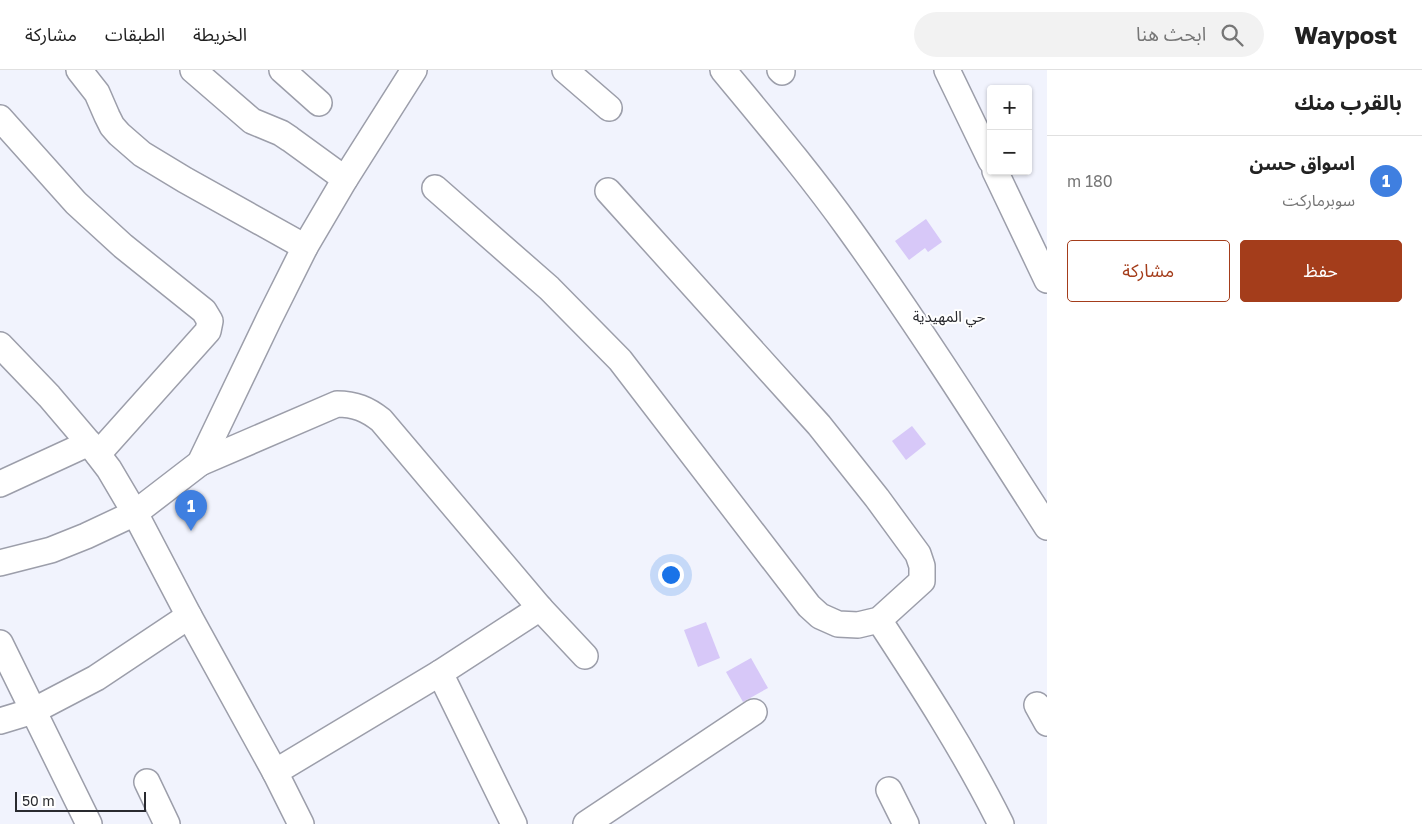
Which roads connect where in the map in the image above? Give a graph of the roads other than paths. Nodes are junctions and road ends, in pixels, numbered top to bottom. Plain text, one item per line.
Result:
1 (78, 70) edge
2 (193, 70) edge
3 (282, 70) edge
4 (414, 70) edge
5 (565, 70) edge
6 (722, 70) edge
7 (948, 70) edge
8 (319, 103) dead end
9 (609, 108) dead end
10 (0, 118) edge
11 (987, 153) edge
12 (997, 175) edge
13 (345, 179) junction
14 (435, 188) dead end
15 (608, 191) dead end
16 (305, 247) junction
17 (1047, 280) edge
18 (1, 347) edge
19 (94, 449) junction
20 (200, 462) junction
21 (0, 484) edge
22 (135, 513) junction
23 (1047, 527) edge
24 (0, 563) edge
25 (540, 608) junction
26 (189, 616) junction
27 (879, 620) junction
28 (0, 642) edge
29 (585, 656) dead end
30 (440, 673) junction
31 (34, 711) junction
32 (754, 712) dead end
33 (0, 720) edge
34 (275, 772) junction
35 (147, 782) dead end
36 (889, 790) dead end
37 (89, 824) edge
38 (167, 824) edge
39 (301, 824) edge
40 (514, 824) edge
41 (586, 824) edge
42 (906, 824) edge
43 (1002, 824) edge

1 - 16 street
2 - 13 street
3 - 8 street
4 - 13 street
5 - 9 street
6 - 23 street
7 - 11 street
10 - 19 street
12 - 17 street
13 - 16 street
14 - 27 street
15 - 27 street
16 - 20 street
18 - 19 street
19 - 21 street
19 - 22 street
20 - 22 street
20 - 25 street
22 - 24 street
22 - 26 street
25 - 29 street
25 - 30 street
26 - 31 street
26 - 34 street
27 - 43 street
28 - 31 street
30 - 34 street
30 - 40 street
31 - 33 street
31 - 37 street
32 - 41 street
34 - 39 street
35 - 38 street
36 - 42 street

